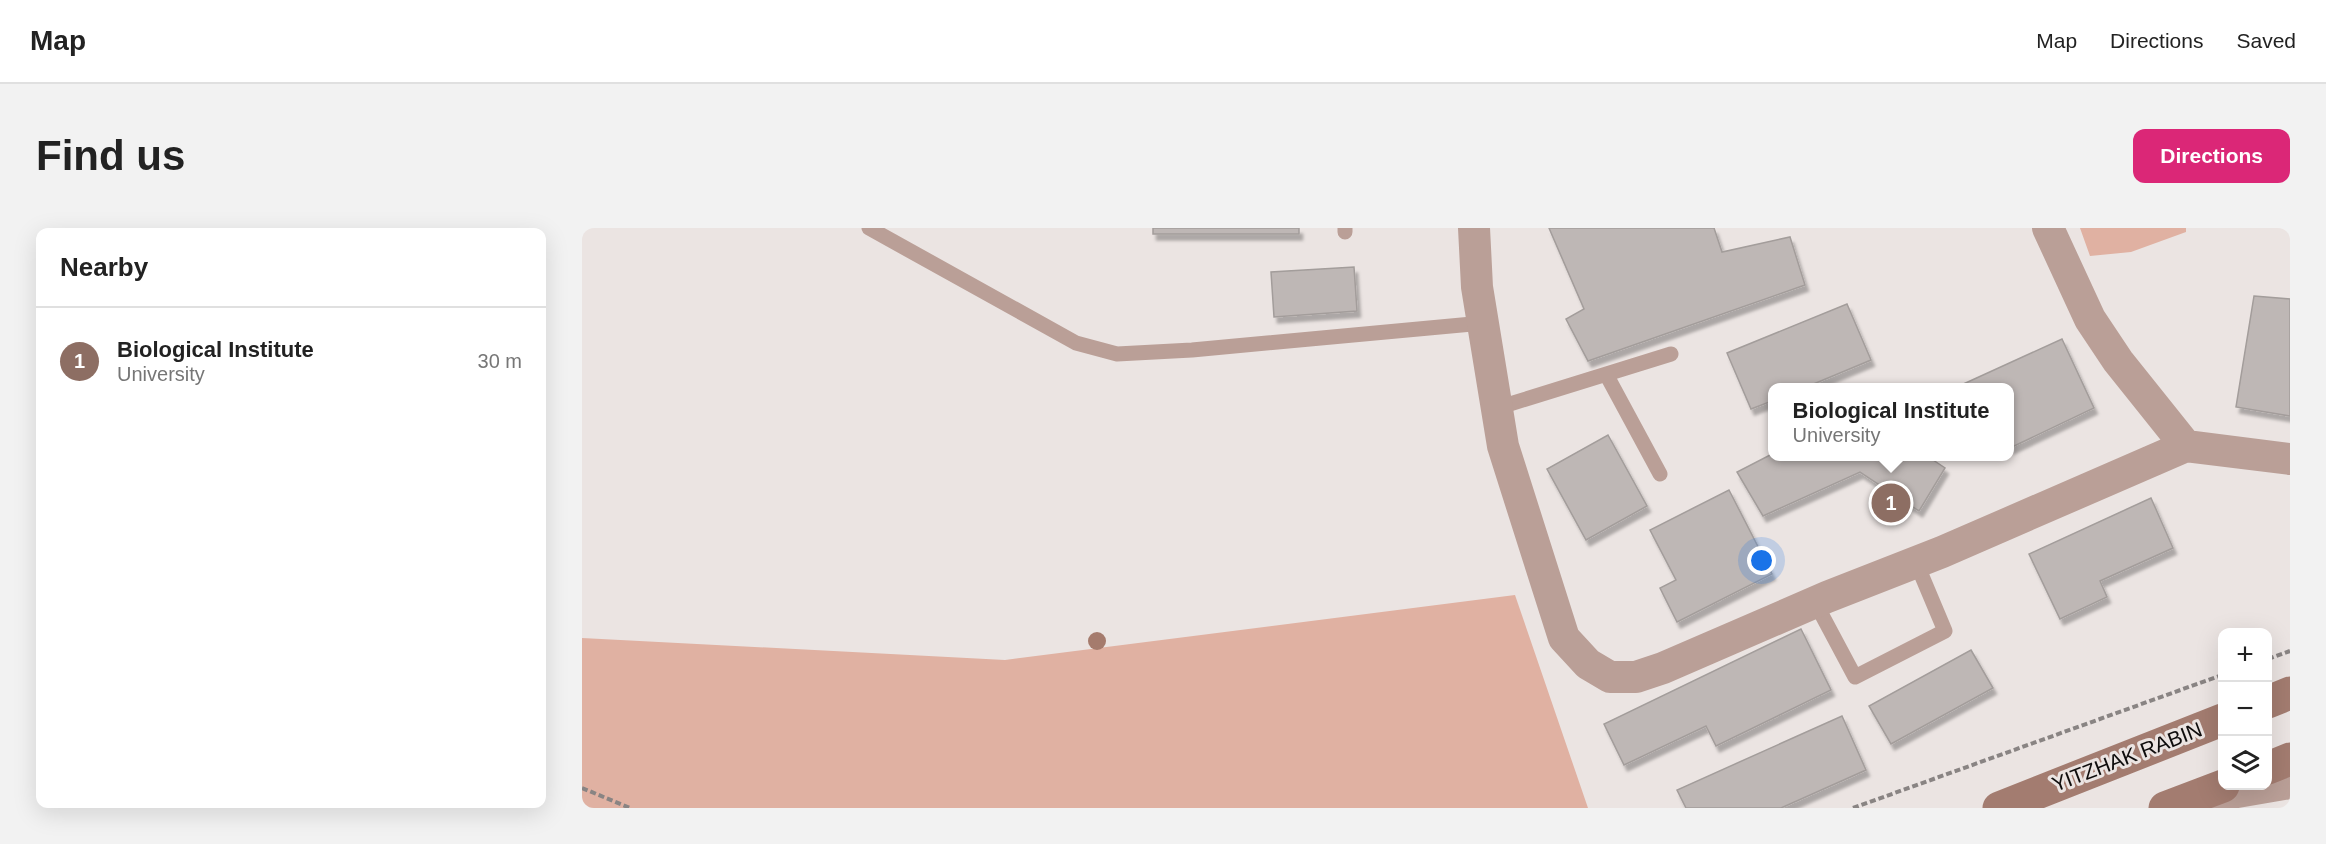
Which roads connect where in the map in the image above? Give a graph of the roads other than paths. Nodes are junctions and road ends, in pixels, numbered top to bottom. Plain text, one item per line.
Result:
1 (869, 228) edge
2 (1474, 228) edge
3 (2048, 228) edge
4 (1483, 323) junction
5 (1671, 354) dead end
6 (1606, 375) junction
7 (1497, 408) junction
8 (2186, 446) junction
9 (2290, 459) edge
10 (1660, 474) dead end
11 (1916, 562) junction
12 (1815, 602) junction
13 (2290, 693) edge
14 (2272, 700) edge
15 (2218, 722) edge
16 (2290, 759) edge
17 (2272, 766) edge
18 (2290, 783) edge
19 (2218, 788) edge
20 (2173, 805) edge
21 (1999, 808) edge

1 - 4 lane
2 - 4 street
3 - 8 street
4 - 7 street
5 - 6 lane
6 - 7 lane
6 - 10 lane
7 - 12 street
8 - 9 street
8 - 11 street
11 - 12 street
11 - 12 lane
13 - 14 main road
15 - 21 main road, YITZHAK RABIN
16 - 17 main road
18 - 20 street
19 - 20 main road

